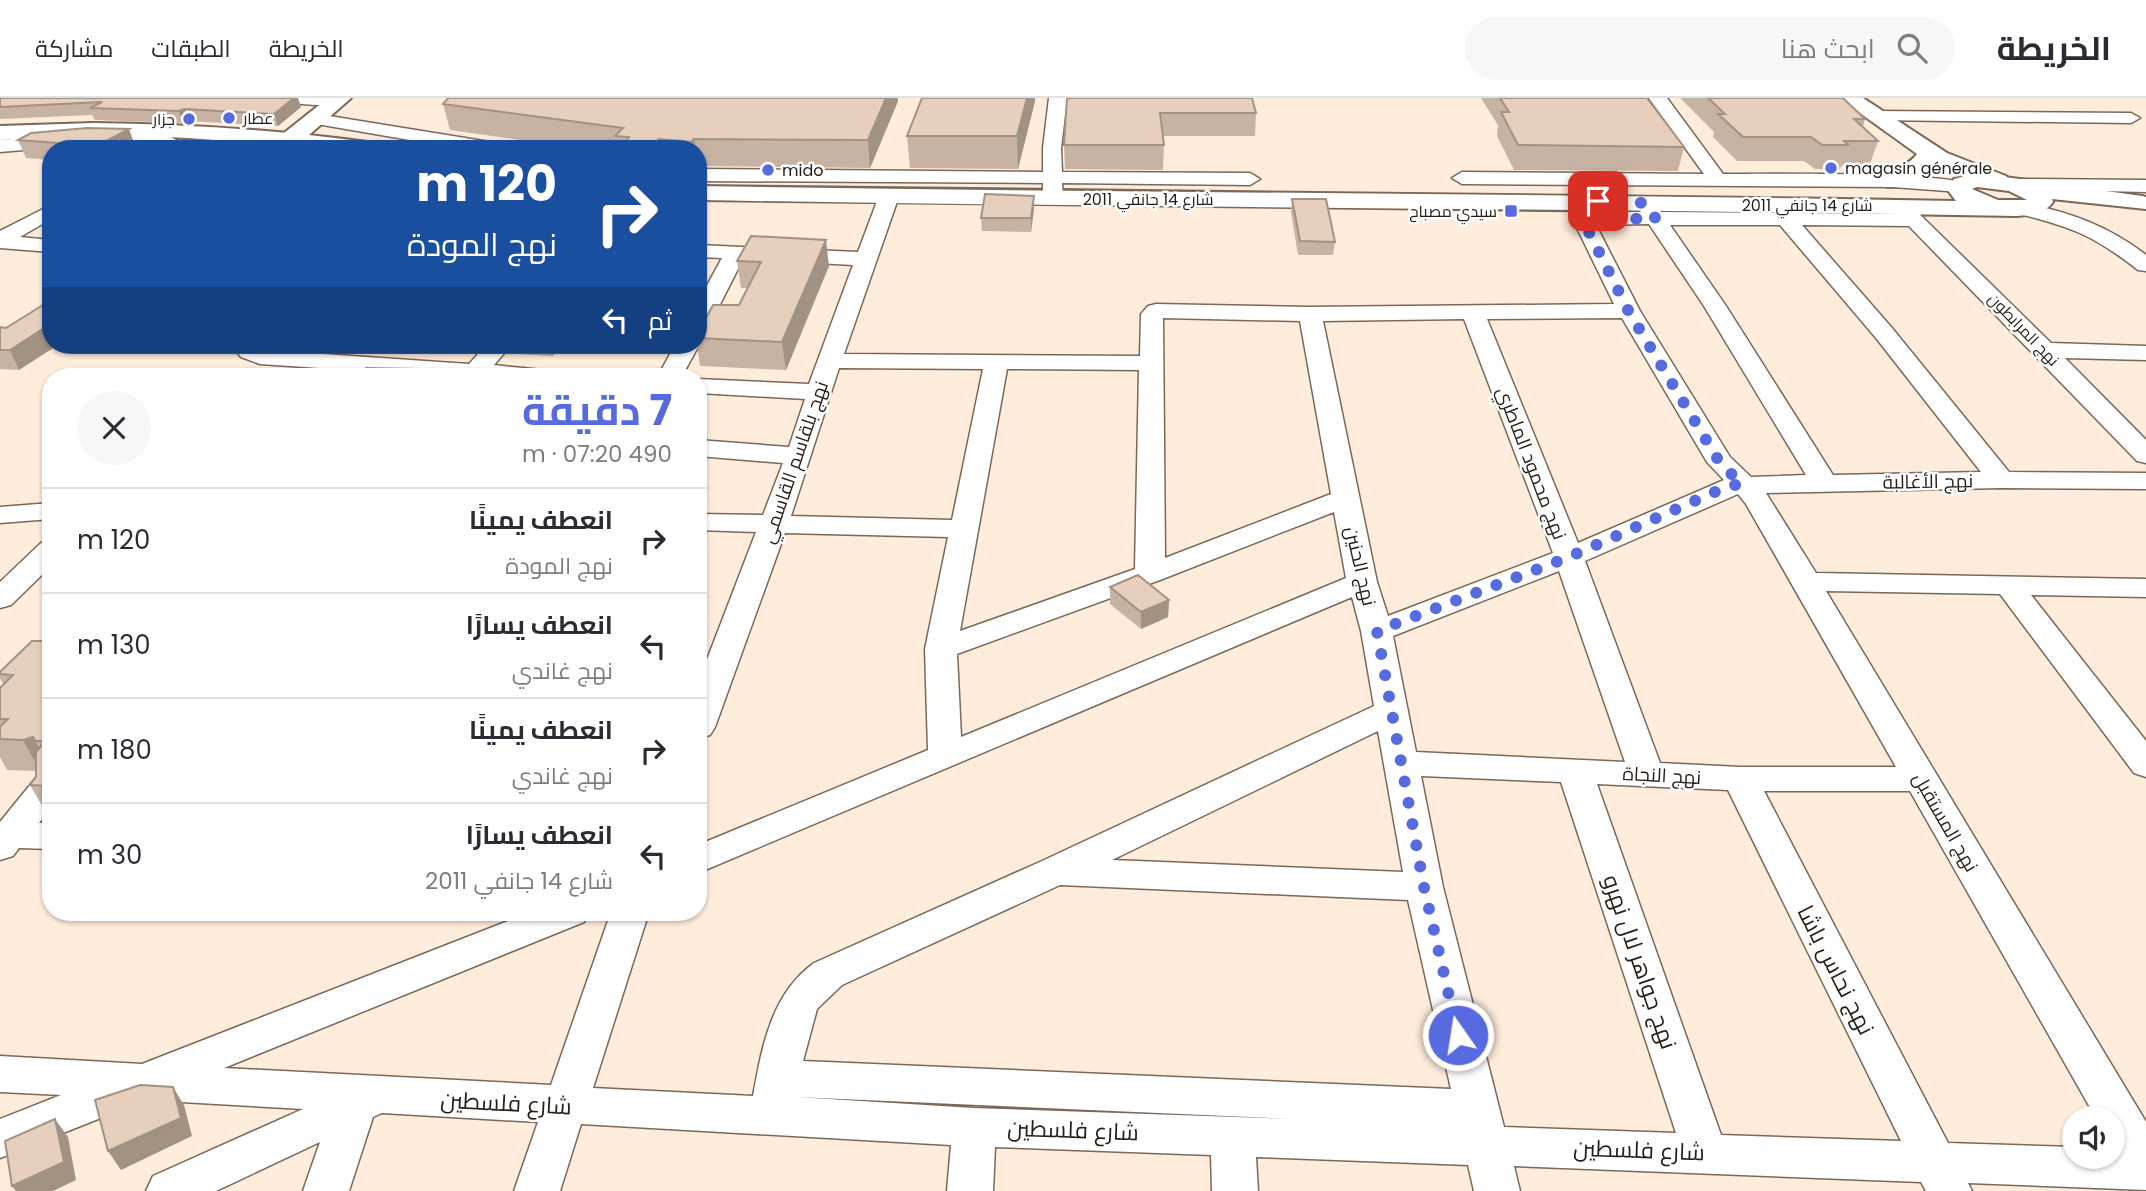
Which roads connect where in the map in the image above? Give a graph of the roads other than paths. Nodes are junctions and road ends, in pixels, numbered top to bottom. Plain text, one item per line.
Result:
1 (291, 98) edge
2 (1058, 98) edge
3 (1658, 98) edge
4 (1849, 98) edge
5 (2101, 98) edge
6 (340, 99) edge
7 (1876, 116) junction
8 (2131, 118) junction
9 (317, 119) junction
10 (2146, 129) edge
11 (11, 139) edge
12 (85, 140) edge
13 (171, 140) edge
14 (288, 140) edge
15 (442, 140) edge
16 (42, 143) edge
17 (42, 149) edge
18 (1934, 156) junction
19 (10, 166) dead end
20 (707, 175) edge
21 (1462, 178) dead end
22 (1250, 179) dead end
23 (1893, 181) junction
24 (1960, 186) junction
25 (1053, 189) junction
26 (1711, 189) junction
27 (707, 193) edge
28 (889, 196) junction
29 (2145, 197) edge
30 (2022, 198) junction
31 (1598, 201) junction
32 (1650, 211) junction
33 (1906, 213) junction
34 (2106, 215) junction
35 (42, 216) edge
36 (1786, 220) junction
37 (0, 241) edge
38 (42, 245) edge
39 (707, 251) edge
40 (736, 253) junction
41 (2146, 253) edge
42 (866, 259) junction
43 (2146, 265) edge
44 (707, 307) edge
45 (1472, 311) junction
46 (1629, 312) junction
47 (1310, 314) junction
48 (2044, 350) junction
49 (2146, 353) edge
50 (252, 354) edge
51 (491, 354) edge
52 (828, 361) junction
53 (996, 363) junction
54 (1153, 363) junction
55 (339, 368) edge
56 (479, 368) edge
57 (707, 386) edge
58 (819, 392) junction
59 (707, 449) edge
60 (2143, 449) edge
61 (799, 456) junction
62 (2001, 480) junction
63 (2146, 481) edge
64 (1824, 482) junction
65 (1727, 489) junction
66 (1346, 498) junction
67 (42, 512) edge
68 (0, 515) edge
69 (707, 522) edge
70 (773, 524) junction
71 (965, 529) junction
72 (1569, 557) junction
73 (42, 558) edge
74 (1150, 574) junction
75 (1362, 582) junction
76 (1804, 582) junction
77 (2008, 584) junction
78 (2146, 588) edge
79 (0, 599) edge
80 (1377, 631) junction
81 (941, 649) junction
82 (707, 703) edge
83 (1390, 712) junction
84 (945, 757) junction
85 (1402, 763) junction
86 (2146, 765) edge
87 (1575, 772) junction
88 (1647, 774) junction
89 (1740, 779) junction
90 (1921, 779) junction
91 (42, 794) edge
92 (42, 836) edge
93 (4, 841) edge
94 (707, 856) edge
95 (1055, 871) junction
96 (1424, 887) junction
97 (547, 921) edge
98 (628, 921) edge
99 (0, 1074) edge
100 (143, 1080) junction
101 (775, 1097) junction
102 (365, 1101) junction
103 (563, 1105) junction
104 (974, 1126) junction
105 (1480, 1127) junction
106 (1232, 1136) junction
107 (0, 1139) edge
108 (1705, 1152) junction
109 (2146, 1163) edge
110 (2146, 1170) edge
111 (1941, 1176) edge
112 (169, 1191) edge
113 (326, 1191) edge
114 (537, 1191) edge
115 (971, 1191) edge
116 (1235, 1191) edge
117 (1497, 1191) edge

1 - 6 street
2 - 25 street
3 - 26 street
4 - 7 main road
5 - 8 street
6 - 9 main road
7 - 8 street
7 - 18 main road
8 - 10 street
9 - 14 main road
9 - 15 street
11 - 13 main road
11 - 16 street
12 - 13 street
17 - 19 street
18 - 23 main road
18 - 24 main road
18 - 30 main road
20 - 25 street
21 - 26 street
22 - 25 street
23 - 24 street
23 - 26 street
24 - 26 main road, شارع 14 جانفي 2011
24 - 30 main road, شارع 14 جانفي 2011
24 - 30 main road
25 - 28 main road, شارع 14 جانفي 2011
25 - 31 main road, شارع 14 جانفي 2011
26 - 31 main road, شارع 14 جانفي 2011
27 - 28 main road, شارع 14 جانفي 2011
28 - 42 street, نهج بلقاسم القاسمي
29 - 30 main road
29 - 34 main road
30 - 33 main road, شارع 14 جانفي 2011
30 - 34 main road
30 - 43 street
31 - 32 main road, شارع 14 جانفي 2011
32 - 33 main road, شارع 14 جانفي 2011
32 - 36 street
32 - 46 street, نهج المستقبل
32 - 64 street
33 - 36 street
33 - 48 street, نهج المرابطون
34 - 41 street
35 - 37 street
36 - 62 street
37 - 38 street
39 - 40 street
40 - 42 street
40 - 44 street
42 - 52 street, نهج بلقاسم القاسمي
45 - 46 street
45 - 47 street
45 - 72 street, نهج محمود الماطري
46 - 65 street, نهج المستقبل
47 - 54 street
47 - 66 street, نهج الحنين
48 - 49 street
48 - 60 street, نهج المرابطون
50 - 55 street
51 - 56 street
52 - 53 street
52 - 58 street, نهج بلقاسم القاسمي
53 - 54 street
53 - 71 street
54 - 74 street
57 - 58 street
58 - 61 street, نهج بلقاسم القاسمي
59 - 61 street
61 - 70 street, نهج بلقاسم القاسمي
62 - 63 street, نهج الأغالبة
62 - 64 street, نهج الأغالبة
64 - 65 street, نهج الأغالبة
65 - 72 street
65 - 76 street, نهج المستقبل
66 - 74 street
66 - 75 street, نهج الحنين
67 - 68 street
69 - 70 street
70 - 71 street
70 - 82 street, نهج بلقاسم القاسمي
71 - 81 street
72 - 80 street
72 - 88 street, نهج محمود الماطري
73 - 79 street
74 - 81 street
75 - 80 street, نهج الحنين
75 - 84 street
76 - 77 street
76 - 90 street, نهج المستقبل
77 - 78 street
77 - 86 street
80 - 83 street, نهج الحنين
81 - 84 street
83 - 85 street, نهج الحنين
83 - 95 street
84 - 94 street
85 - 87 street, نهج النجاة
85 - 96 street, نهج الحنين
87 - 88 street, نهج النجاة
87 - 108 street, نهج جواهر لال نهرو
88 - 89 street, نهج النجاة
89 - 90 street, نهج النجاة
89 - 111 street, نهج نحاس باشا
90 - 109 street, نهج المستقبل
91 - 93 street
92 - 93 street
95 - 96 street
95 - 101 street
96 - 105 street, نهج الحنين
97 - 100 street
98 - 103 street
99 - 100 street, شارع فلسطين
100 - 102 street, شارع فلسطين
100 - 107 street
101 - 103 street, شارع فلسطين
101 - 104 street, شارع فلسطين
101 - 105 street
102 - 103 street, شارع فلسطين
102 - 112 street
102 - 113 street
103 - 114 street
104 - 106 street, شارع فلسطين
104 - 115 street
105 - 106 street, شارع فلسطين
105 - 108 street, شارع فلسطين
105 - 117 street, نهج الحنين
106 - 116 street
108 - 111 street, شارع فلسطين
110 - 111 street, شارع فلسطين

